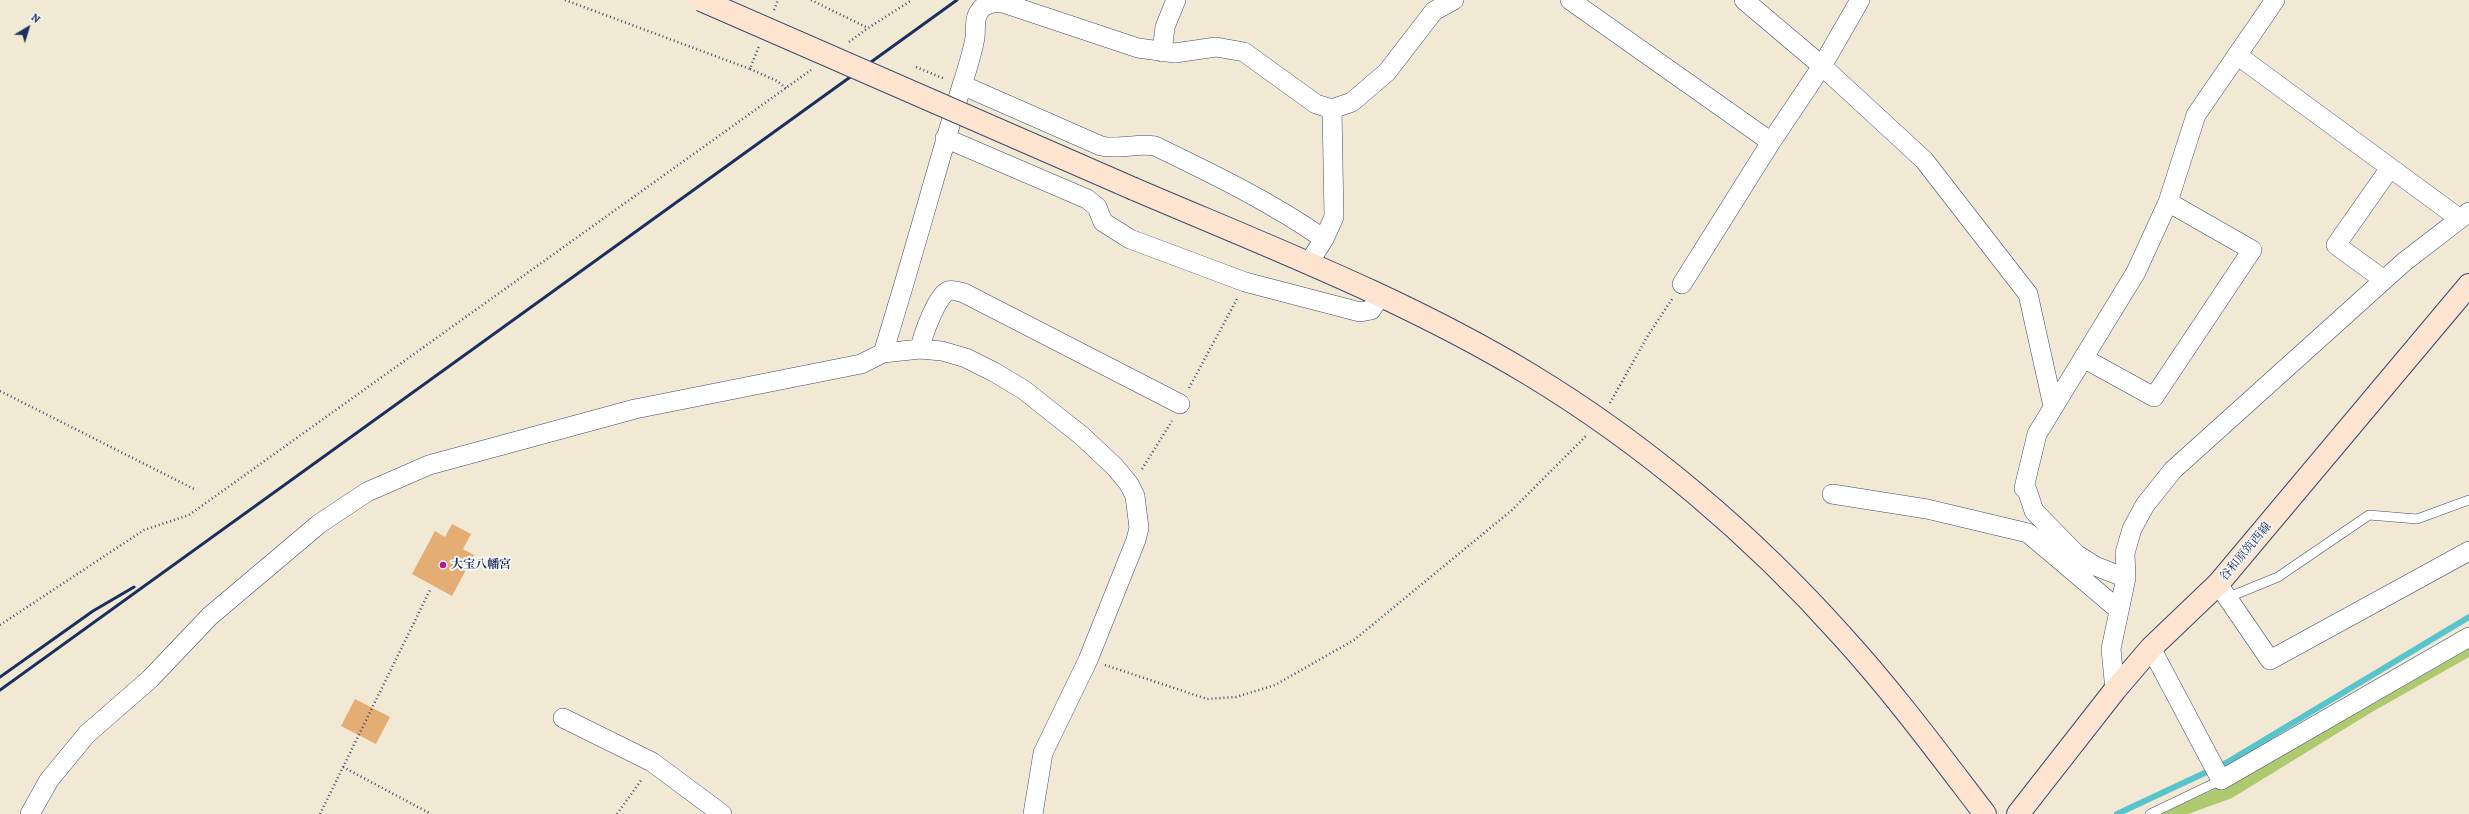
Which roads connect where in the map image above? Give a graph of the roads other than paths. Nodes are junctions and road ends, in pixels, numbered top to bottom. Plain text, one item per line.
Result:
1 (701, 0) edge
2 (1176, 0) edge
3 (1454, 0) edge
4 (1570, 0) edge
5 (1744, 0) edge
6 (1860, 0) edge
7 (2275, 0) edge
8 (976, 5) edge
9 (1438, 6) edge
10 (1162, 52) junction
11 (2237, 55) junction
12 (1822, 66) junction
13 (962, 85) junction
14 (1332, 109) junction
15 (945, 138) junction
16 (1770, 142) junction
17 (2390, 168) junction
18 (2168, 202) junction
19 (2464, 215) edge
20 (1324, 240) junction
21 (1308, 264) junction
22 (2384, 280) junction
23 (1682, 284) road end
24 (2469, 285) edge
25 (1380, 296) junction
26 (920, 349) junction
27 (883, 353) junction
28 (2085, 359) junction
29 (1180, 404) road end
30 (2053, 406) junction
31 (1832, 494) dead end
32 (2469, 500) edge
33 (2469, 551) edge
34 (2126, 578) junction
35 (2224, 591) junction
36 (2119, 610) junction
37 (2469, 637) edge
38 (2151, 648) junction
39 (2114, 690) junction
40 (563, 718) dead end
41 (2221, 780) junction
42 (30, 814) edge
43 (722, 814) edge
44 (1033, 814) edge
45 (1985, 814) edge
46 (2018, 814) edge
47 (2150, 814) edge

1 - 21 street, bridge
2 - 10 street
3 - 9 street
4 - 16 street
5 - 12 street
6 - 12 street
7 - 11 street
8 - 10 street
8 - 13 street
9 - 14 street
10 - 14 street
11 - 17 street
11 - 18 street
12 - 16 street
12 - 30 street
13 - 15 street
13 - 20 street
14 - 20 street
15 - 25 street
15 - 27 street
16 - 23 street
17 - 19 street
17 - 22 street
18 - 28 street
18 - 28 street
19 - 22 street
20 - 21 street
21 - 25 street
22 - 34 street
24 - 35 street, 谷和原筑西線
25 - 45 street
26 - 27 street
26 - 29 street
26 - 44 street
27 - 42 street
28 - 30 street
30 - 34 street
31 - 36 street
32 - 35 lane
33 - 35 street
34 - 36 street
35 - 38 street, 谷和原筑西線
36 - 39 street
37 - 41 street
38 - 39 street, 谷和原筑西線
38 - 41 street
39 - 46 street, 谷和原筑西線
40 - 43 street
41 - 47 lane

